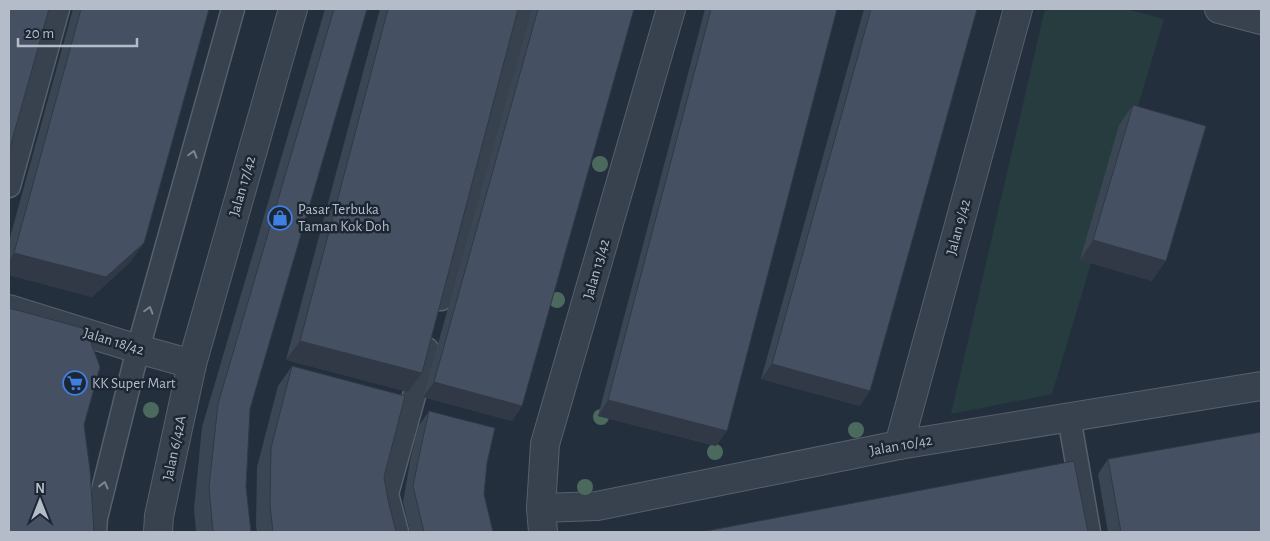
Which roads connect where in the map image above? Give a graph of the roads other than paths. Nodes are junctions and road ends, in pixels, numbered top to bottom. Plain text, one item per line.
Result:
1 (58, 9) edge
2 (233, 9) edge
3 (293, 9) edge
4 (523, 9) edge
5 (671, 9) edge
6 (1018, 9) edge
7 (1219, 9) edge
8 (1261, 20) edge
9 (9, 186) edge
10 (9, 309) edge
11 (138, 349) junction
12 (192, 364) junction
13 (1261, 386) edge
14 (1069, 417) junction
15 (898, 445) junction
16 (542, 520) edge
17 (95, 532) edge
18 (158, 532) edge
19 (397, 532) edge
20 (1089, 532) edge

1 - 9 lane
11 -> 2 lane
3 - 12 street, Jalan 17/42
4 - 19 lane
5 - 16 street, Jalan 13/42
6 - 15 street, Jalan 9/42
7 - 8 street
10 - 11 street, Jalan 18/42
11 - 12 street, Jalan 18/42
17 -> 11 lane
12 - 18 street, Jalan 6/42A
13 - 14 street, Jalan 10/42
14 - 15 street, Jalan 10/42
14 - 20 lane
15 - 16 street, Jalan 10/42

